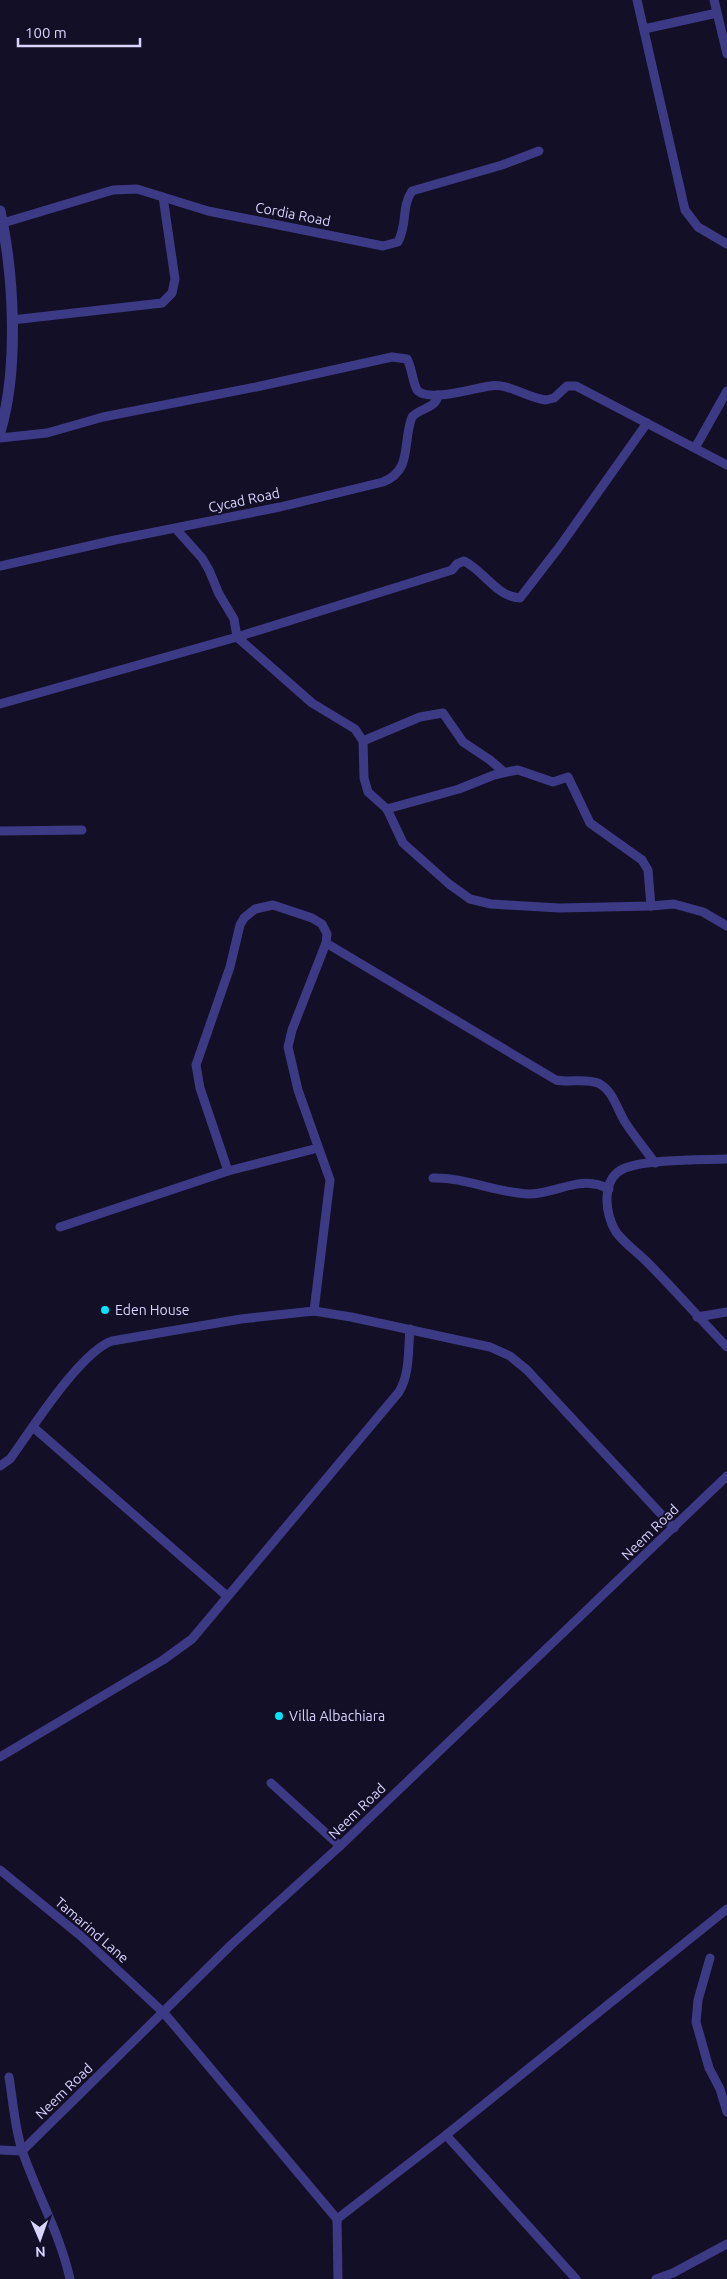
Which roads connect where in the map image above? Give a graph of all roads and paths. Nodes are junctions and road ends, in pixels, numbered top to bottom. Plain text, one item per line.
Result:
1 (637, 0) edge
2 (714, 0) edge
3 (717, 13) junction
4 (644, 30) junction
5 (727, 54) edge
6 (539, 151) dead end
7 (164, 197) junction
8 (0, 211) edge
9 (3, 224) junction
10 (727, 244) edge
11 (12, 320) junction
12 (727, 390) edge
13 (438, 395) junction
14 (647, 423) junction
15 (0, 432) edge
16 (0, 438) edge
17 (694, 448) junction
18 (727, 465) edge
19 (176, 528) junction
20 (0, 566) edge
21 (237, 637) junction
22 (0, 704) edge
23 (363, 741) junction
24 (504, 772) junction
25 (388, 808) junction
26 (82, 830) dead end
27 (0, 831) edge
28 (651, 906) junction
29 (727, 926) edge
30 (326, 943) junction
31 (318, 1148) junction
32 (727, 1159) edge
33 (655, 1163) junction
34 (228, 1171) junction
35 (432, 1178) dead end
36 (609, 1189) junction
37 (60, 1227) dead end
38 (314, 1311) junction
39 (727, 1312) edge
40 (697, 1317) junction
41 (410, 1329) junction
42 (727, 1347) edge
43 (33, 1427) junction
44 (0, 1466) edge
45 (726, 1482) edge
46 (674, 1528) junction
47 (227, 1596) junction
48 (0, 1757) edge
49 (271, 1783) dead end
50 (340, 1846) junction
51 (0, 1870) edge
52 (727, 1910) edge
53 (710, 1958) dead end
54 (164, 2012) junction
55 (9, 2077) dead end
56 (727, 2112) edge
57 (446, 2135) junction
58 (0, 2150) edge
59 (22, 2151) junction
60 (337, 2219) junction
61 (727, 2244) edge
62 (70, 2279) edge
63 (338, 2279) edge
64 (576, 2279) edge
65 (656, 2279) edge

1 - 4 street
2 - 3 street
3 - 4 street
3 - 5 street
4 - 10 street
6 - 7 street, Cordia Road
7 - 9 street, Cordia Road
7 - 11 street
8 - 9 street
9 - 11 street
11 - 15 street
12 - 17 street
13 - 14 street
13 - 16 street
13 - 19 street, Cycad Road
14 - 17 street
14 - 21 street
17 - 18 street
19 - 20 street, Cycad Road
19 - 21 street
21 - 22 street
21 - 23 street
23 - 24 street
23 - 25 street
24 - 25 street
24 - 28 street
25 - 28 street
26 - 27 street
28 - 29 street
30 - 31 street
30 - 33 street
30 - 34 street
31 - 34 street
31 - 38 street
32 - 33 street
33 - 36 street
34 - 37 street
35 - 36 street
36 - 40 street
38 - 41 street
38 - 43 street
39 - 40 street
40 - 42 street
41 - 46 street
41 - 47 street
43 - 44 street
43 - 47 street
45 - 46 street, Neem Road
46 - 50 street, Neem Road
47 - 48 street
49 - 50 street
50 - 54 street, Neem Road
51 - 54 street, Tamarind Lane
52 - 57 street
53 - 56 street
54 - 59 street, Neem Road
54 - 60 street, Tamarind Lane
55 - 59 street
57 - 60 street
57 - 64 street
58 - 59 street
59 - 62 street
60 - 63 street
61 - 65 street

